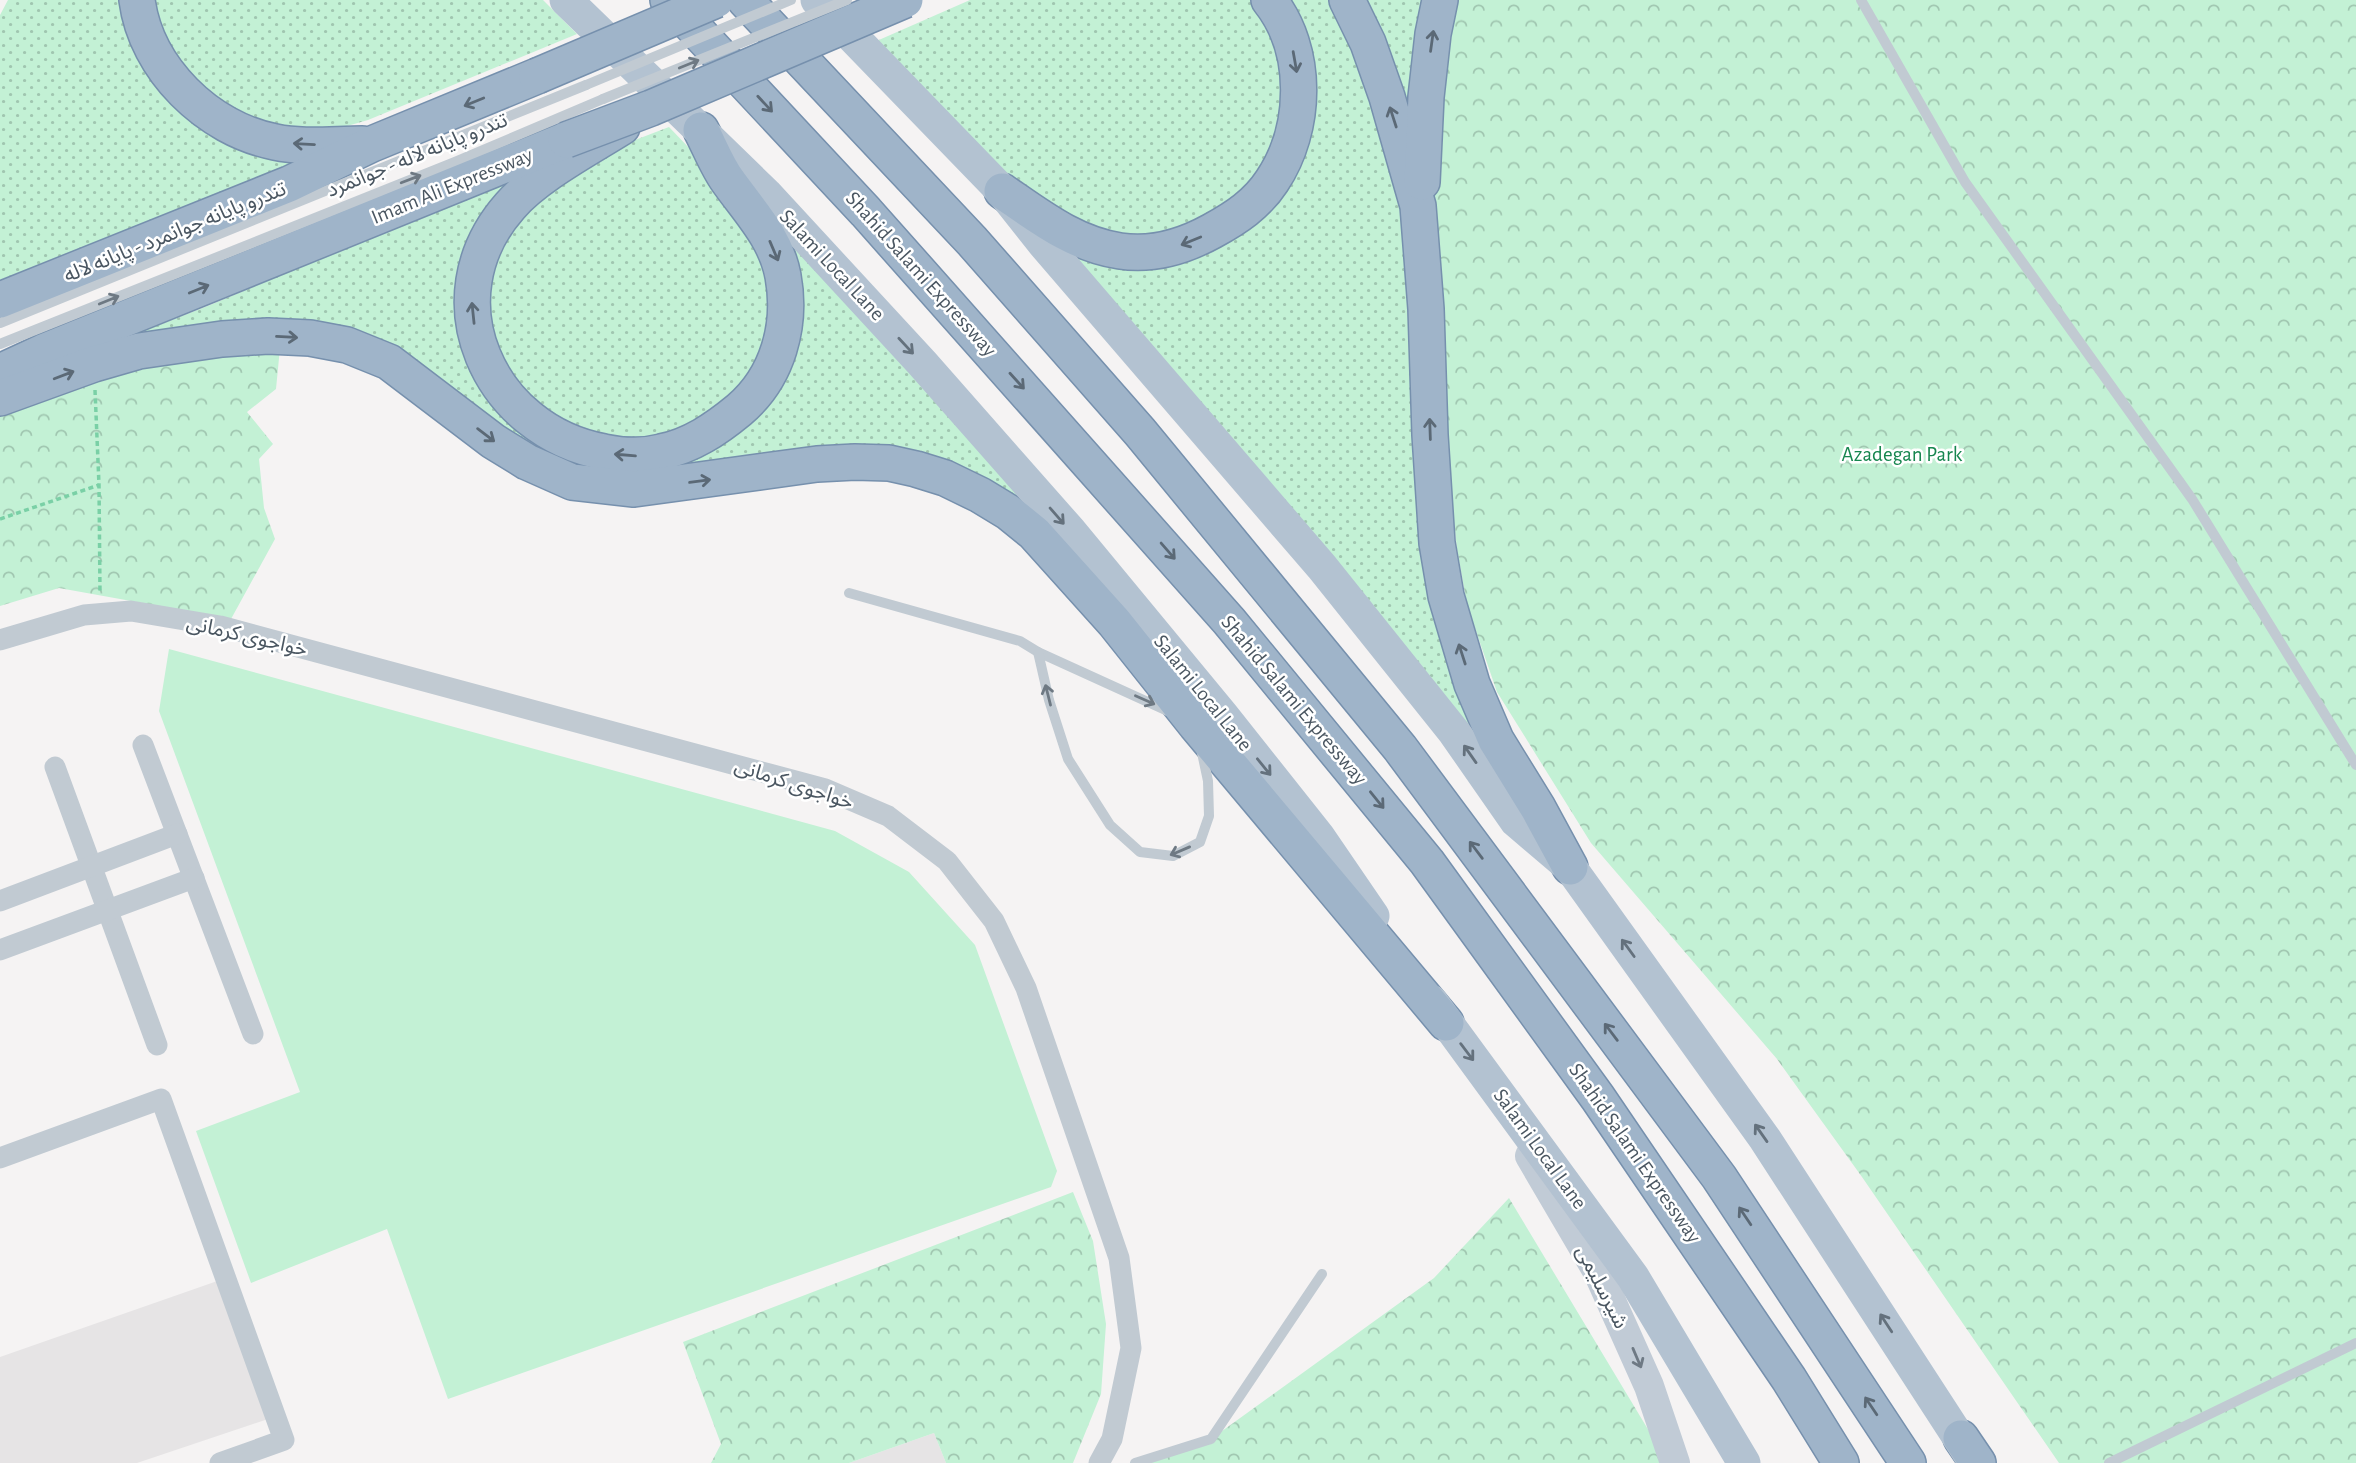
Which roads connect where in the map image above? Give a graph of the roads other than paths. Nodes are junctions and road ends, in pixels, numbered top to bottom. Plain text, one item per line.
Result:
1 (137, 0) edge
2 (566, 0) edge
3 (668, 0) edge
4 (716, 0) edge
5 (745, 0) edge
6 (791, 0) edge
7 (817, 0) edge
8 (847, 0) edge
9 (905, 0) edge
10 (1269, 0) edge
11 (1347, 0) edge
12 (1440, 0) edge
13 (1861, 0) edge
14 (651, 108) junction
15 (701, 130) junction
16 (372, 144) junction
17 (1002, 191) junction
18 (1418, 206) junction
19 (0, 300) edge
20 (0, 323) edge
21 (0, 344) edge
22 (0, 372) edge
23 (0, 398) edge
24 (849, 593) dead end
25 (0, 640) edge
26 (1038, 652) junction
27 (1196, 725) junction
28 (143, 745) dead end
29 (2356, 765) edge
30 (55, 767) dead end
31 (177, 834) junction
32 (91, 866) junction
33 (1570, 867) junction
34 (194, 878) junction
35 (0, 901) edge
36 (107, 911) junction
37 (0, 950) edge
38 (1446, 1023) junction
39 (253, 1034) dead end
40 (157, 1045) dead end
41 (1490, 1082) junction
42 (0, 1158) edge
43 (1322, 1274) dead end
44 (2356, 1343) edge
45 (1972, 1455) edge
46 (220, 1463) edge
47 (1099, 1463) edge
48 (1135, 1463) edge
49 (1675, 1463) edge
50 (1744, 1463) edge
51 (1841, 1463) edge
52 (1909, 1463) edge
53 (2109, 1463) edge

16 -> 1 highway
2 - 15 main road, Salami Local Lane
3 -> 51 highway, Shahid Salami Expressway
4 -> 16 highway, bridge
52 -> 5 highway
6 - 20 lane, تندرو پایانه جوانمرد - پایانه لاله, bridge
7 - 17 main road
21 -> 8 lane, تندرو پایانه لاله - جوانمرد, bridge
9 - 14 highway, Imam Ali Expressway, bridge
10 -> 17 highway
18 -> 11 highway
18 -> 12 highway
13 - 29 lane
15 -> 14 highway
22 -> 14 highway, Imam Ali Expressway, bridge
15 -> 38 main road, Salami Local Lane
16 - 19 highway
33 -> 17 main road
33 -> 18 highway
23 -> 27 highway
24 - 26 lane
25 - 47 street, خواجوی کرمانی
26 -> 27 lane
27 -> 26 lane
27 - 38 highway
28 - 31 street
30 - 32 street
31 - 32 street
31 - 34 street
32 - 35 street
32 - 36 street
45 -> 33 main road
34 - 36 street
34 - 39 street
36 - 37 street
36 - 40 street
38 -> 41 main road, Salami Local Lane
41 -> 49 main road, شیرسلیمی
41 - 50 main road, Salami Local Lane
42 - 46 street
43 - 48 lane
44 - 53 lane

